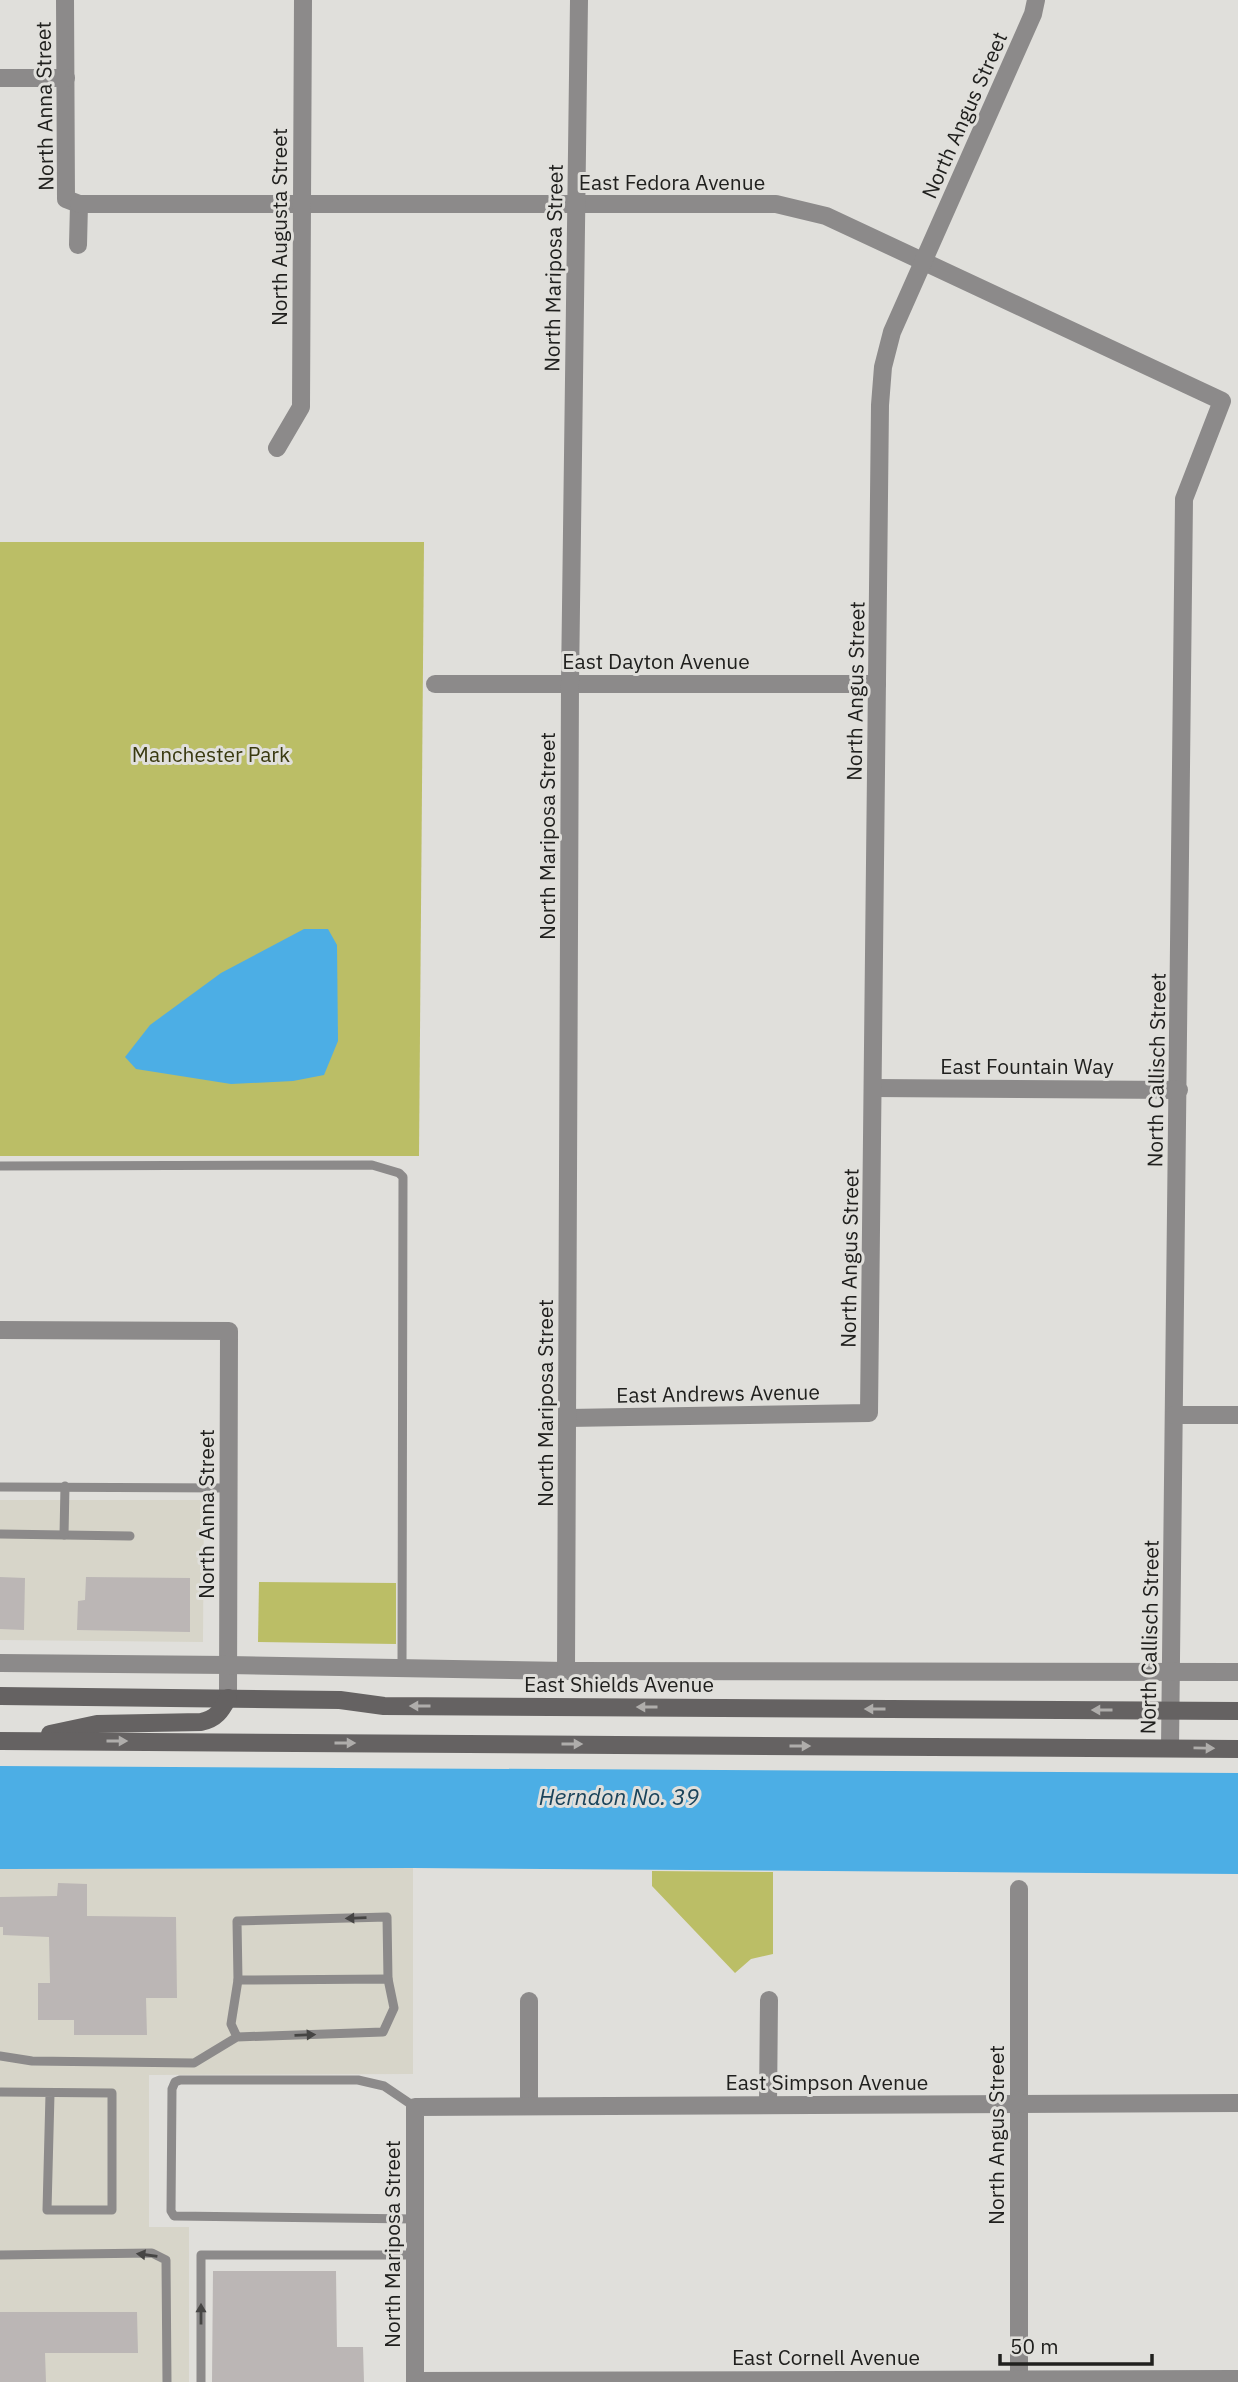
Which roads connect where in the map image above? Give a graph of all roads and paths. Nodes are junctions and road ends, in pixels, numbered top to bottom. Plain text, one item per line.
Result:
1 (65, 0) edge
2 (303, 0) edge
3 (579, 0) edge
4 (1036, 0) edge
5 (0, 78) edge
6 (66, 78) junction
7 (79, 204) junction
8 (302, 204) junction
9 (577, 205) junction
10 (78, 245) dead end
11 (924, 261) junction
12 (1222, 401) joint
13 (277, 448) dead end
14 (570, 683) junction
15 (435, 684) dead end
16 (877, 684) junction
17 (874, 1088) junction
18 (1179, 1090) junction
19 (0, 1166) edge
20 (0, 1330) edge
21 (869, 1413) joint
22 (1174, 1415) junction
23 (1238, 1415) edge
24 (568, 1418) junction
25 (65, 1486) junction
26 (0, 1487) edge
27 (229, 1488) junction
28 (0, 1534) edge
29 (64, 1535) junction
30 (130, 1536) dead end
31 (0, 1663) edge
32 (229, 1665) junction
33 (401, 1668) junction
34 (566, 1671) junction
35 (1171, 1671) junction
36 (1238, 1672) edge
37 (0, 1696) edge
38 (229, 1698) junction
39 (1171, 1711) junction
40 (1238, 1711) edge
41 (0, 1741) edge
42 (19, 1741) junction
43 (1170, 1748) junction
44 (1238, 1749) edge
45 (1018, 1889) dead end
46 (388, 1979) junction
47 (238, 1980) junction
48 (769, 2000) dead end
49 (529, 2001) dead end
50 (237, 2037) junction
51 (0, 2056) edge
52 (0, 2092) edge
53 (50, 2094) junction
54 (1019, 2104) junction
55 (1238, 2104) edge
56 (768, 2105) junction
57 (529, 2106) junction
58 (415, 2107) junction
59 (415, 2219) junction
60 (0, 2255) edge
61 (415, 2255) junction
62 (1238, 2378) edge
63 (415, 2381) edge
64 (1019, 2381) edge
65 (167, 2382) edge
66 (201, 2382) edge

1 - 6 street, North Anna Street
2 - 8 street, North Augusta Street
3 - 9 street, North Mariposa Street
4 - 11 street, North Angus Street
5 - 6 street
6 - 7 street, North Anna Street
7 - 8 street, East Fedora Avenue
7 - 10 street, North Anna Street
8 - 9 street, East Fedora Avenue
8 - 13 street, North Augusta Street
9 - 11 street, East Fedora Avenue
9 - 14 street, North Mariposa Street
11 - 12 street, East Fedora Avenue
11 - 16 street, North Angus Street
12 - 18 street, North Callisch Street
14 - 15 street, East Dayton Avenue
14 - 16 street, East Dayton Avenue
14 - 24 street, North Mariposa Street
16 - 17 street, North Angus Street
17 - 18 street, East Fountain Way
17 - 21 street, North Angus Street
18 - 22 street, North Callisch Street
19 - 33 lane
20 - 27 street, North Anna Street
21 - 24 street, East Andrews Avenue
22 - 23 street
22 - 35 street, North Callisch Street
24 - 34 street, North Mariposa Street
25 - 26 lane
25 - 27 lane
25 - 29 lane
27 - 32 street, North Anna Street
28 - 29 lane
29 - 30 lane
31 - 32 street
32 - 33 street
32 - 38 street, North Anna Street
33 - 34 street
34 - 35 street
35 - 36 street
35 - 39 street, North Callisch Street
37 - 38 main road, East Shields Avenue
39 -> 38 main road, East Shields Avenue
38 - 42 main road
39 - 40 main road, East Shields Avenue
39 - 43 street, North Callisch Street
41 - 42 main road
42 -> 43 main road
43 -> 44 main road
45 - 54 street, North Angus Street
46 - 47 lane
46 -> 47 lane
50 -> 46 lane
47 - 50 lane
48 - 56 street
49 - 57 street
50 - 51 lane
52 - 53 lane
53 - 53 lane
54 - 55 street, East Simpson Avenue
54 - 56 street, East Simpson Avenue
54 - 64 street, North Angus Street
56 - 57 street, East Simpson Avenue
57 - 58 street, East Simpson Avenue
58 - 59 street, North Mariposa Street
58 - 59 lane
59 - 61 street, North Mariposa Street
65 -> 60 lane
61 - 63 street, North Mariposa Street
66 -> 61 lane
62 - 64 street, East Cornell Avenue
63 - 64 street, East Cornell Avenue

